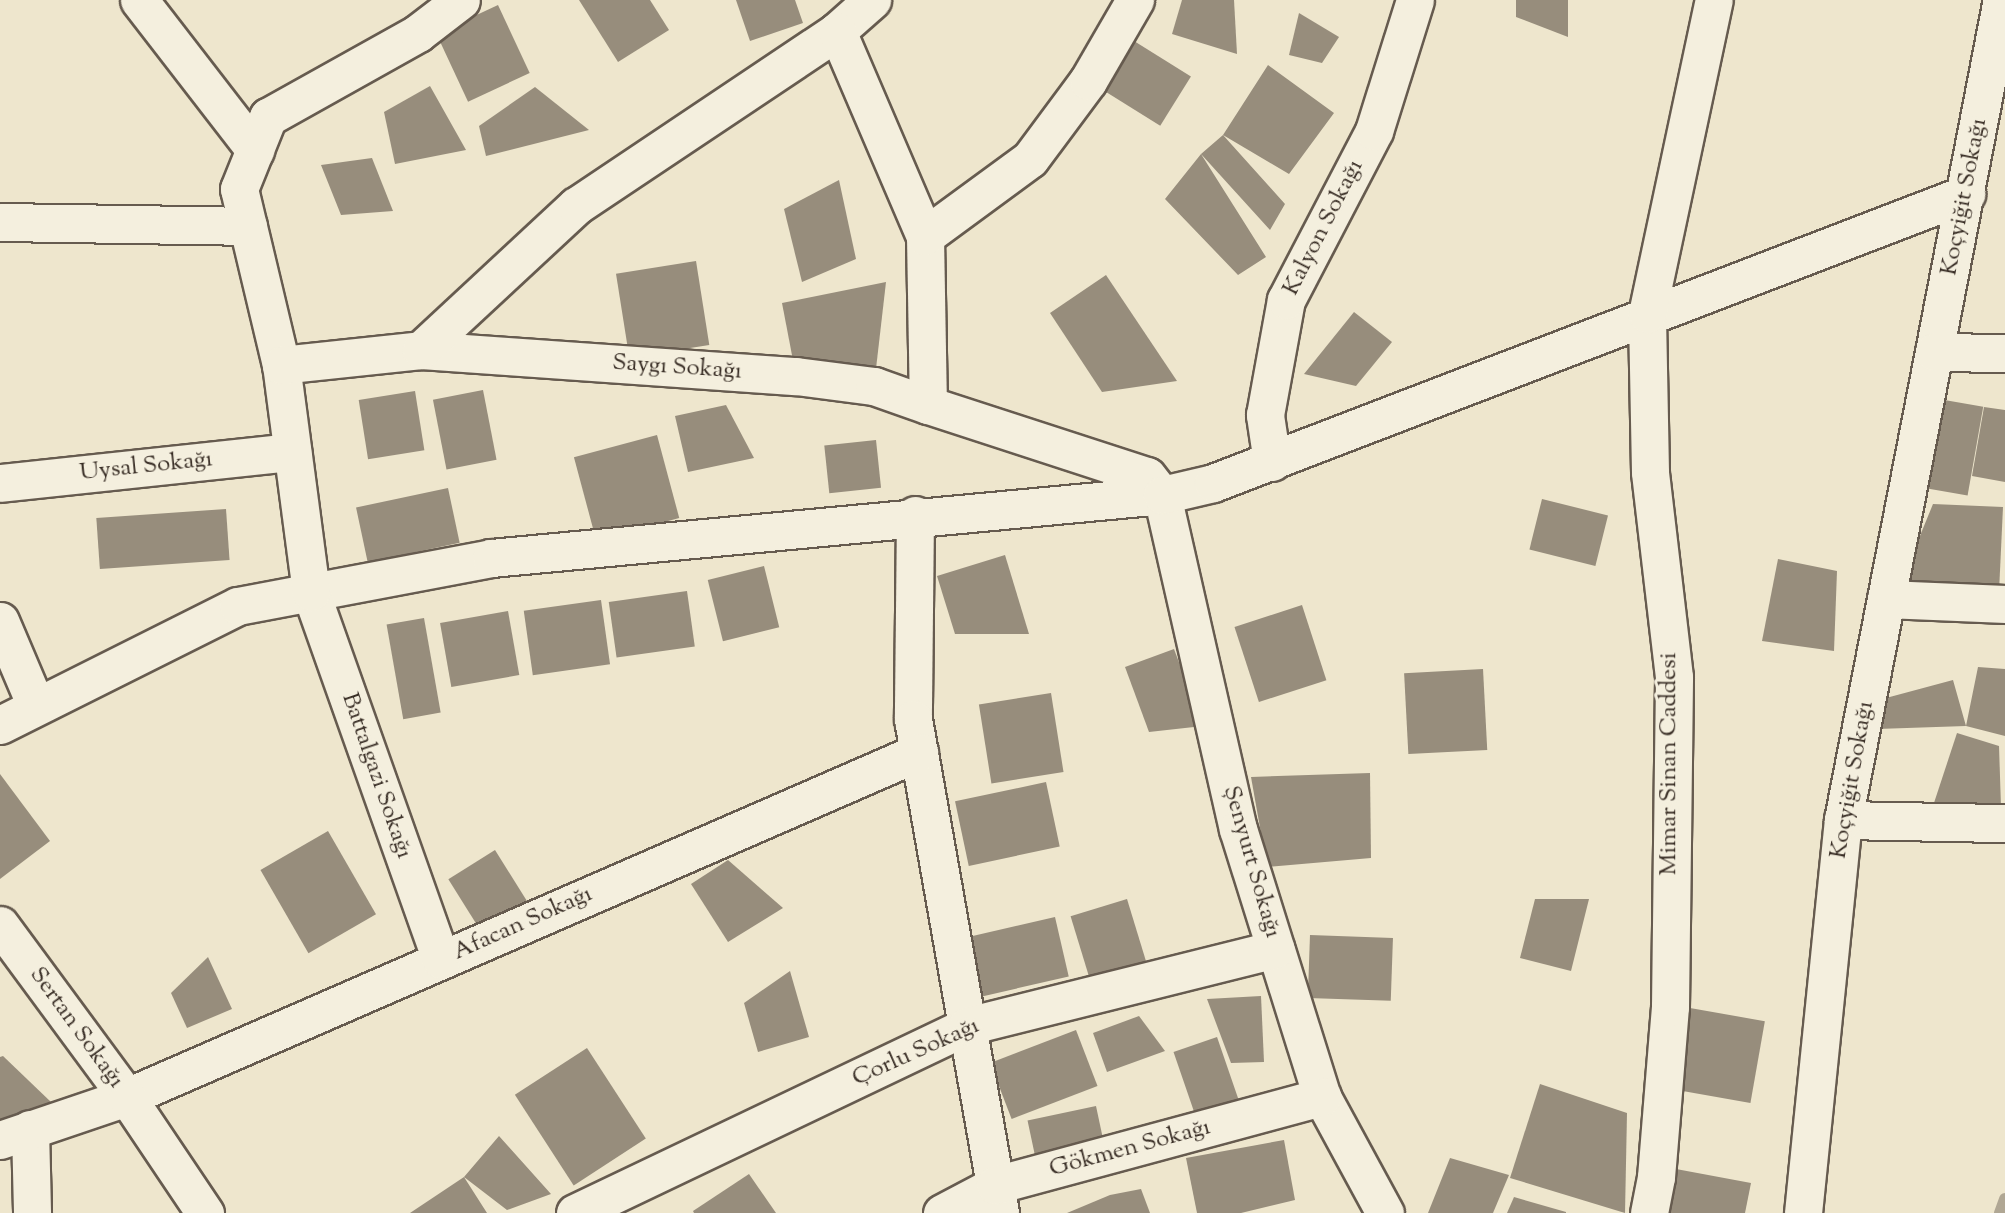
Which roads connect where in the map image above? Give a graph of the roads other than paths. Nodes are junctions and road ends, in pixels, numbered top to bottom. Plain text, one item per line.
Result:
1 (139, 0) edge
2 (461, 0) edge
3 (872, 0) edge
4 (1135, 0) edge
5 (1415, 0) edge
6 (1714, 0) edge
7 (2002, 0) edge
8 (837, 31) junction
9 (255, 150) junction
10 (1966, 194) junction
11 (0, 222) edge
12 (248, 226) junction
13 (925, 236) junction
14 (1647, 314) junction
15 (421, 350) junction
16 (1934, 352) junction
17 (2005, 353) edge
18 (281, 365) junction
19 (928, 405) junction
20 (292, 452) junction
21 (1272, 462) junction
22 (0, 483) edge
23 (1162, 495) junction
24 (915, 515) junction
25 (311, 592) junction
26 (1886, 599) junction
27 (2005, 604) edge
28 (0, 621) edge
29 (36, 706) junction
30 (0, 725) edge
31 (919, 752) junction
32 (1843, 820) junction
33 (2005, 823) edge
34 (0, 925) edge
35 (1276, 949) junction
36 (441, 960) junction
37 (967, 1026) junction
38 (127, 1097) junction
39 (1322, 1097) junction
40 (15, 1135) edge
41 (998, 1199) edge
42 (32, 1213) edge
43 (205, 1213) edge
44 (575, 1213) edge
45 (942, 1213) edge
46 (1385, 1213) edge
47 (1649, 1213) edge
48 (1803, 1213) edge

1 - 9 street
2 - 9 street, Battalgazi Sokağı
3 - 8 street
4 - 13 street
5 - 21 street, Kalyon Sokağı
6 - 14 street, Mimar Sinan Caddesi
7 - 10 street, Koçyiğit Sokağı
8 - 13 street
8 - 15 street
9 - 12 street, Battalgazi Sokağı
10 - 14 street
10 - 16 street, Koçyiğit Sokağı
11 - 12 street
12 - 18 street, Battalgazi Sokağı
13 - 19 street
14 - 21 street
14 - 47 street, Mimar Sinan Caddesi
15 - 18 street, Saygı Sokağı
15 - 19 street, Saygı Sokağı
16 - 17 street
16 - 26 street, Koçyiğit Sokağı
18 - 20 street, Battalgazi Sokağı
19 - 23 street, Saygı Sokağı
20 - 22 street, Uysal Sokağı
20 - 25 street, Battalgazi Sokağı
21 - 23 street
23 - 24 street
23 - 35 street, Şenyurt Sokağı
24 - 25 street
24 - 31 street
25 - 29 street
25 - 36 street, Battalgazi Sokağı
26 - 27 street
26 - 32 street, Koçyiğit Sokağı
28 - 29 street
29 - 30 street
31 - 36 street, Afacan Sokağı
31 - 37 street
32 - 33 street
32 - 48 street, Koçyiğit Sokağı
34 - 38 street, Sertan Sokağı
35 - 37 street, Çorlu Sokağı
35 - 39 street, Şenyurt Sokağı
36 - 38 street, Afacan Sokağı
37 - 41 street
37 - 44 street, Çorlu Sokağı
38 - 40 street, Afacan Sokağı
38 - 43 street, Sertan Sokağı
39 - 41 street, Gökmen Sokağı
39 - 46 street, Şenyurt Sokağı
40 - 42 street
41 - 45 street, Gökmen Sokağı

